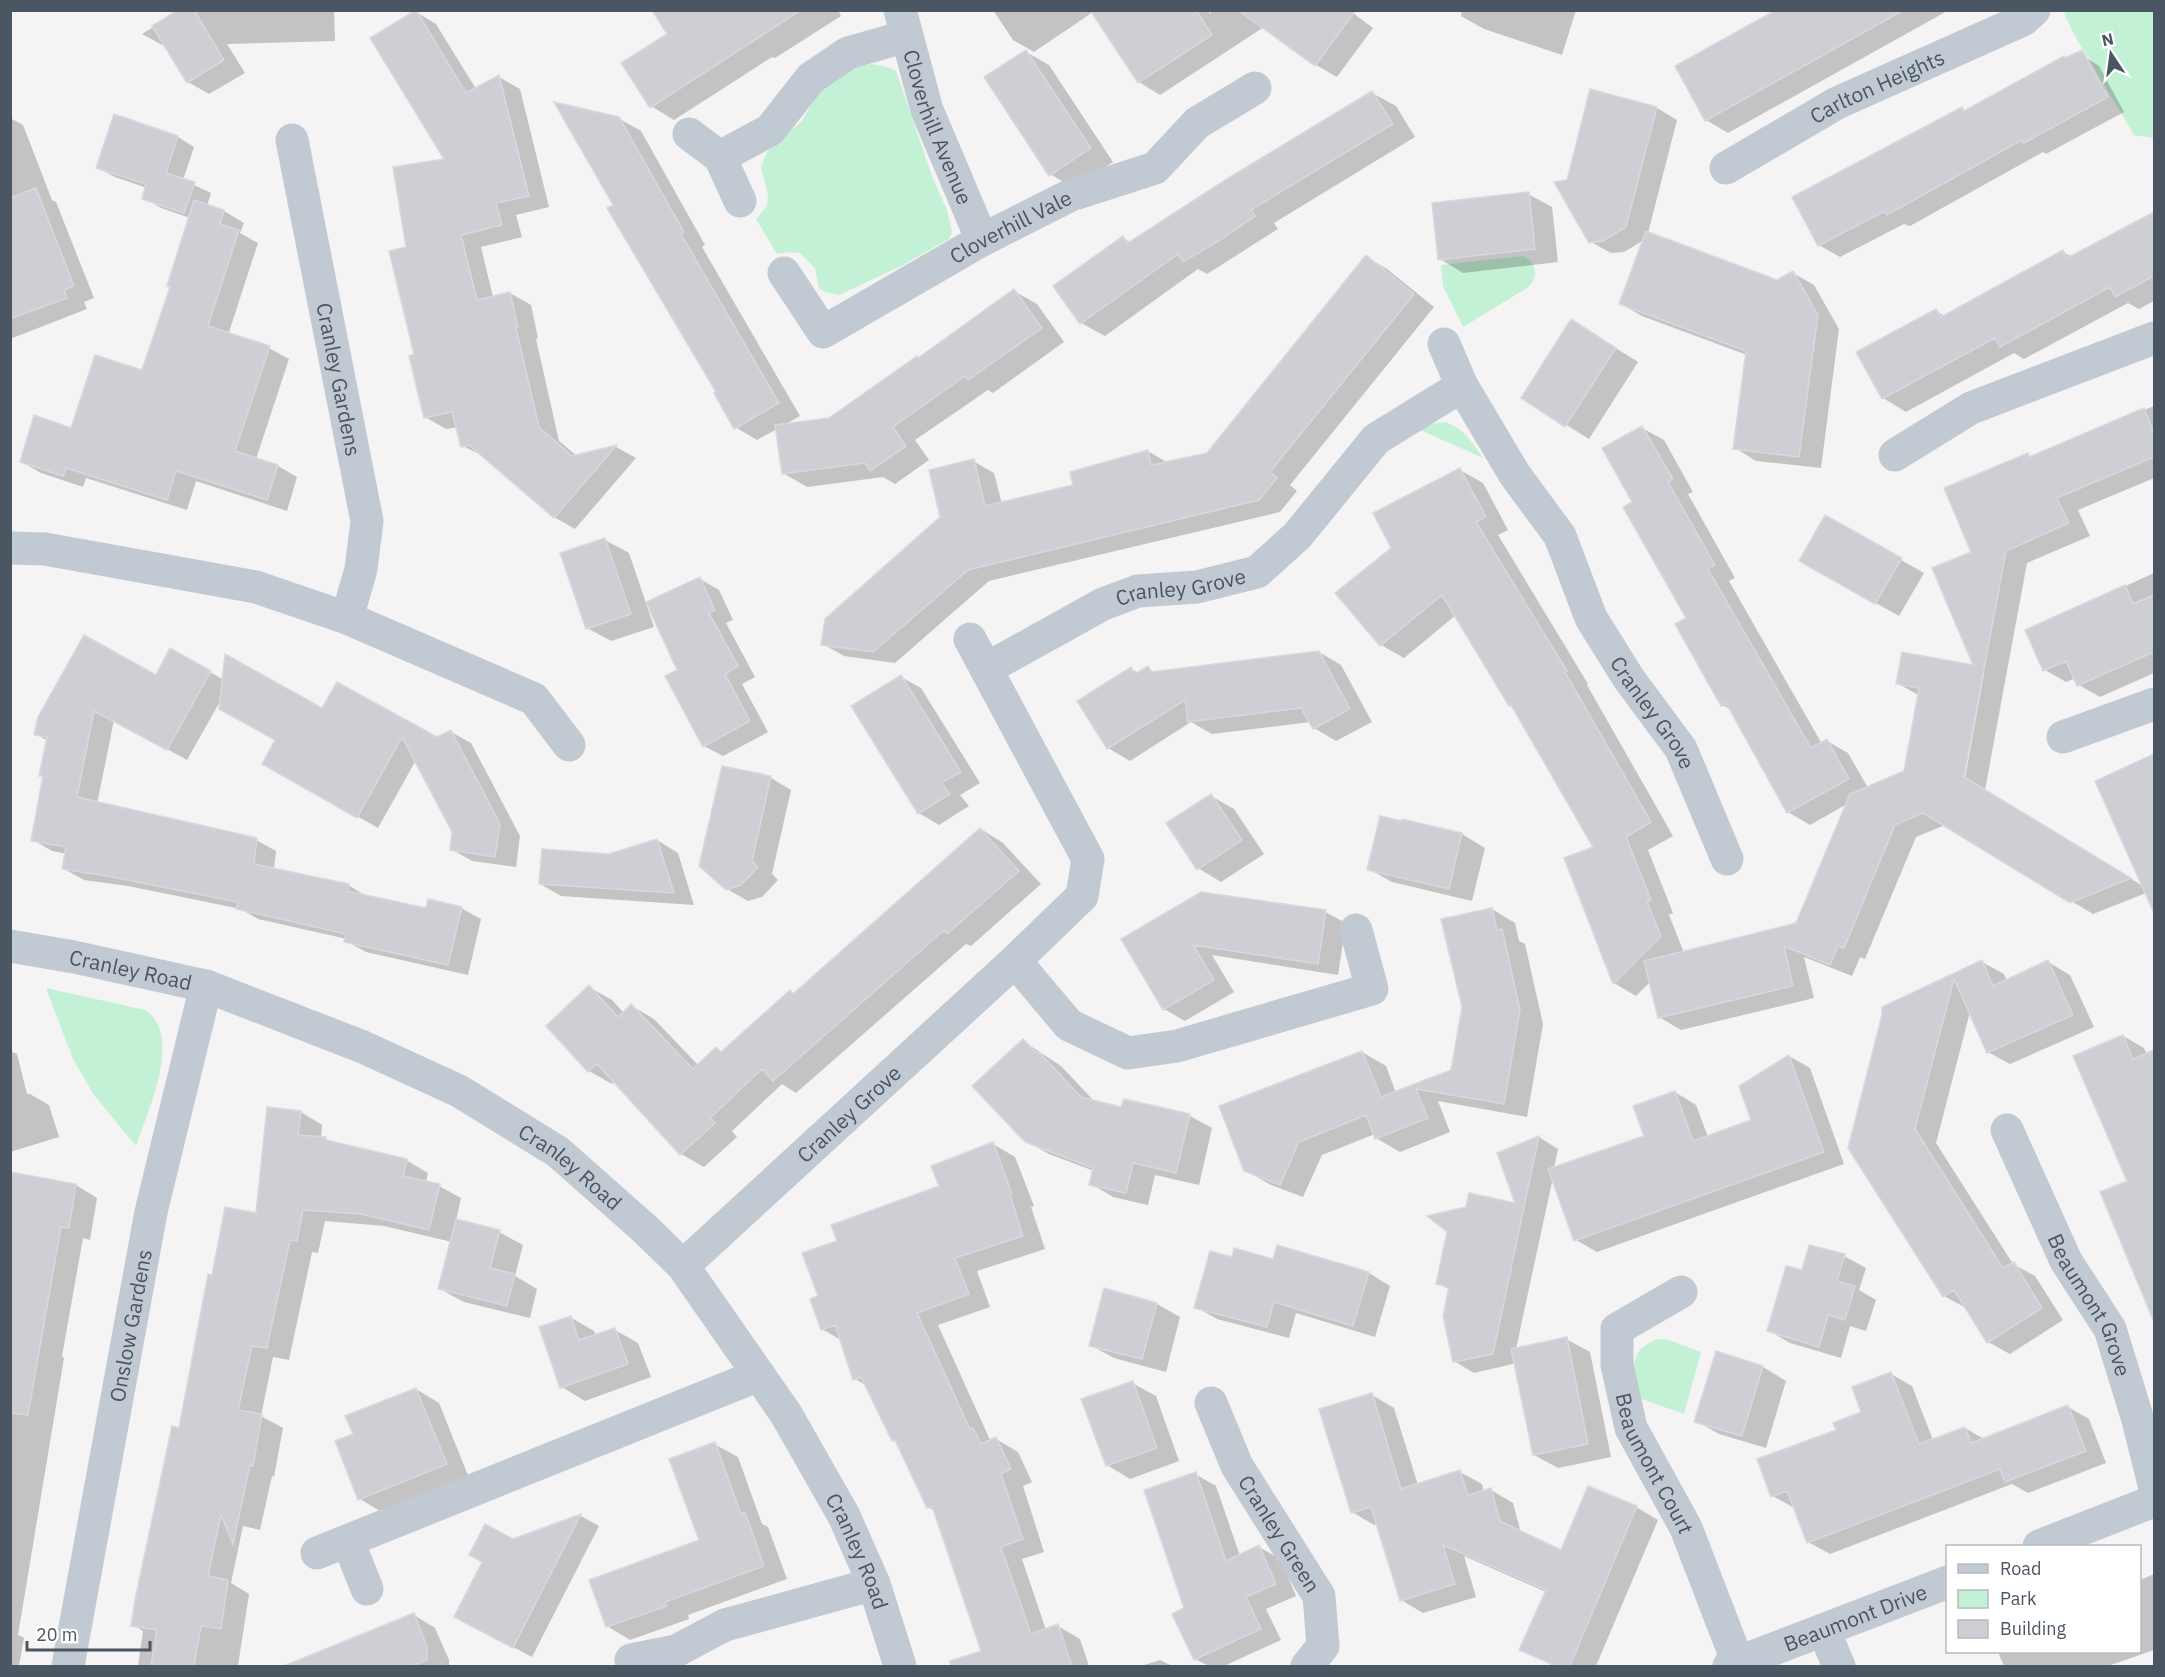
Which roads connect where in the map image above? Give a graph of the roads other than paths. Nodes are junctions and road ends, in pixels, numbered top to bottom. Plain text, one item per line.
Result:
1 (2034, 10) edge
2 (904, 23) edge
3 (1255, 88) dead end
4 (688, 134) dead end
5 (292, 140) dead end
6 (720, 157) junction
7 (1725, 168) dead end
8 (740, 201) dead end
9 (982, 240) junction
10 (784, 273) dead end
11 (2154, 338) edge
12 (1444, 344) dead end
13 (1462, 386) junction
14 (1895, 455) dead end
15 (10, 548) edge
16 (347, 618) junction
17 (970, 639) dead end
18 (986, 669) junction
19 (2154, 704) edge
20 (2063, 737) dead end
21 (569, 745) dead end
22 (1727, 859) dead end
23 (1356, 930) dead end
24 (10, 946) edge
25 (1015, 961) junction
26 (206, 986) junction
27 (2007, 1130) dead end
28 (683, 1266) junction
29 (1681, 1292) dead end
30 (759, 1375) junction
31 (1211, 1403) dead end
32 (2154, 1484) edge
33 (2154, 1501) edge
34 (348, 1541) junction
35 (2041, 1545) edge
36 (317, 1553) dead end
37 (1946, 1582) edge
38 (874, 1584) junction
39 (367, 1589) dead end
40 (1824, 1631) junction
41 (631, 1659) dead end
42 (1734, 1665) edge
43 (68, 1666) edge
44 (900, 1666) edge
45 (1307, 1666) edge
46 (1839, 1666) edge

1 - 7 street, Carlton Heights
2 - 6 street
2 - 9 street, Cloverhill Avenue
3 - 9 street, Cloverhill Vale
4 - 6 street
5 - 16 street, Cranley Gardens
6 - 8 street
9 - 10 street, Cloverhill Vale
11 - 14 street
12 - 13 street, Cranley Grove
13 - 18 street, Cranley Grove
13 - 22 street, Cranley Grove
15 - 16 street
16 - 21 street
17 - 18 street, Cranley Grove
18 - 25 street, Cranley Grove
19 - 20 street
23 - 25 street
24 - 26 street, Cranley Road
25 - 28 street, Cranley Grove
26 - 28 street, Cranley Road
26 - 43 street, Onslow Gardens
27 - 32 street, Beaumont Grove
28 - 30 street, Cranley Road
29 - 42 street, Beaumont Court
30 - 34 street
30 - 38 street, Cranley Road
31 - 45 street, Cranley Green
33 - 35 street
34 - 36 street
34 - 39 street
37 - 40 street, Beaumont Drive
38 - 41 street
38 - 44 street, Cranley Road
40 - 42 street, Beaumont Drive
40 - 46 street

